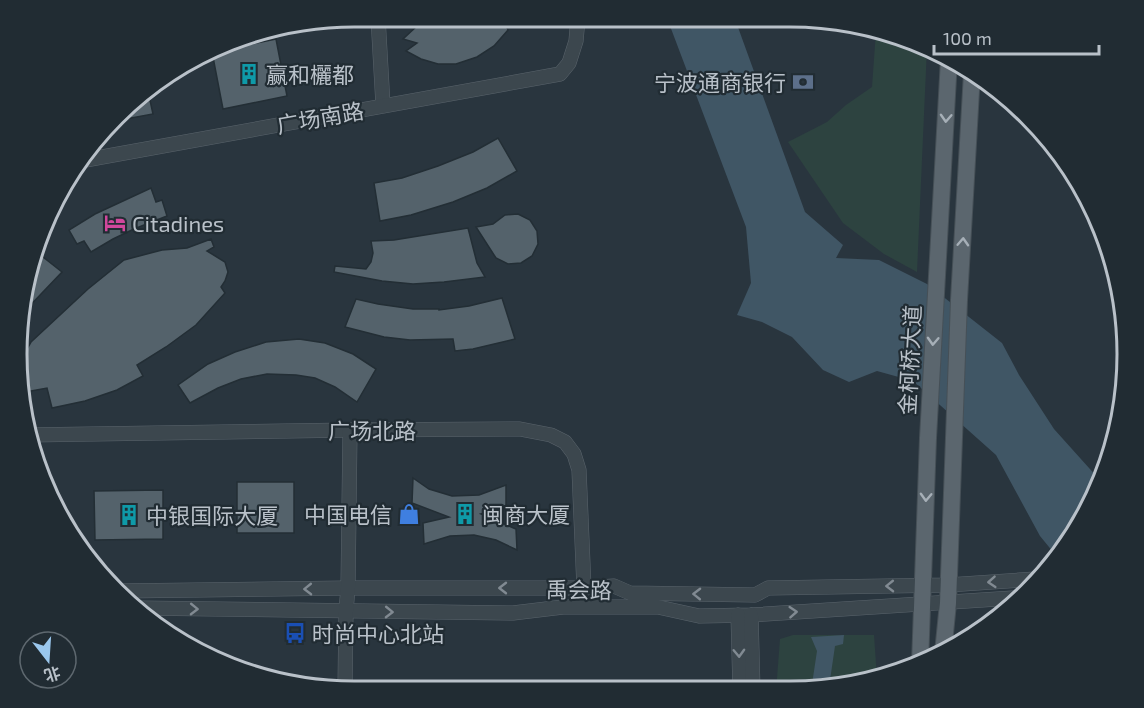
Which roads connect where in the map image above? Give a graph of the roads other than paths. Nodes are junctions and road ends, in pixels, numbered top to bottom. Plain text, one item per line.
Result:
1 (379, 27) edge
2 (578, 27) edge
3 (948, 68) edge
4 (972, 82) edge
5 (383, 105) junction
6 (92, 159) edge
7 (350, 430) junction
8 (37, 435) edge
9 (1026, 580) edge
10 (948, 585) junction
11 (922, 586) junction
12 (348, 588) junction
13 (584, 588) junction
14 (129, 591) edge
15 (1008, 598) edge
16 (948, 603) junction
17 (922, 604) junction
18 (149, 608) edge
19 (346, 611) junction
20 (745, 615) junction
21 (951, 639) edge
22 (944, 642) edge
23 (920, 654) edge
24 (915, 656) edge
25 (345, 681) edge
26 (741, 681) edge
27 (752, 681) edge

1 - 5 street
2 - 5 street, 广场南路
3 -> 11 main road, 金柯桥大道
10 -> 4 main road
5 - 6 street, 广场南路
7 - 8 street, 广场北路
7 - 12 street
7 - 13 street, 广场北路
9 -> 10 street, 禹会路
10 - 11 street, 禹会路
10 - 16 main road
11 -> 13 street, 禹会路
11 - 17 main road, 金柯桥大道
13 -> 12 street, 禹会路
12 -> 14 street, 禹会路
12 - 19 street
15 - 16 street, 禹会路
16 - 17 street, 禹会路
16 - 21 street
16 - 22 main road
20 -> 17 street, 禹会路
17 - 23 main road, 金柯桥大道
17 - 24 street
18 -> 19 street, 禹会路
19 -> 20 street, 禹会路
19 - 25 street
20 -> 26 street
20 - 27 street

